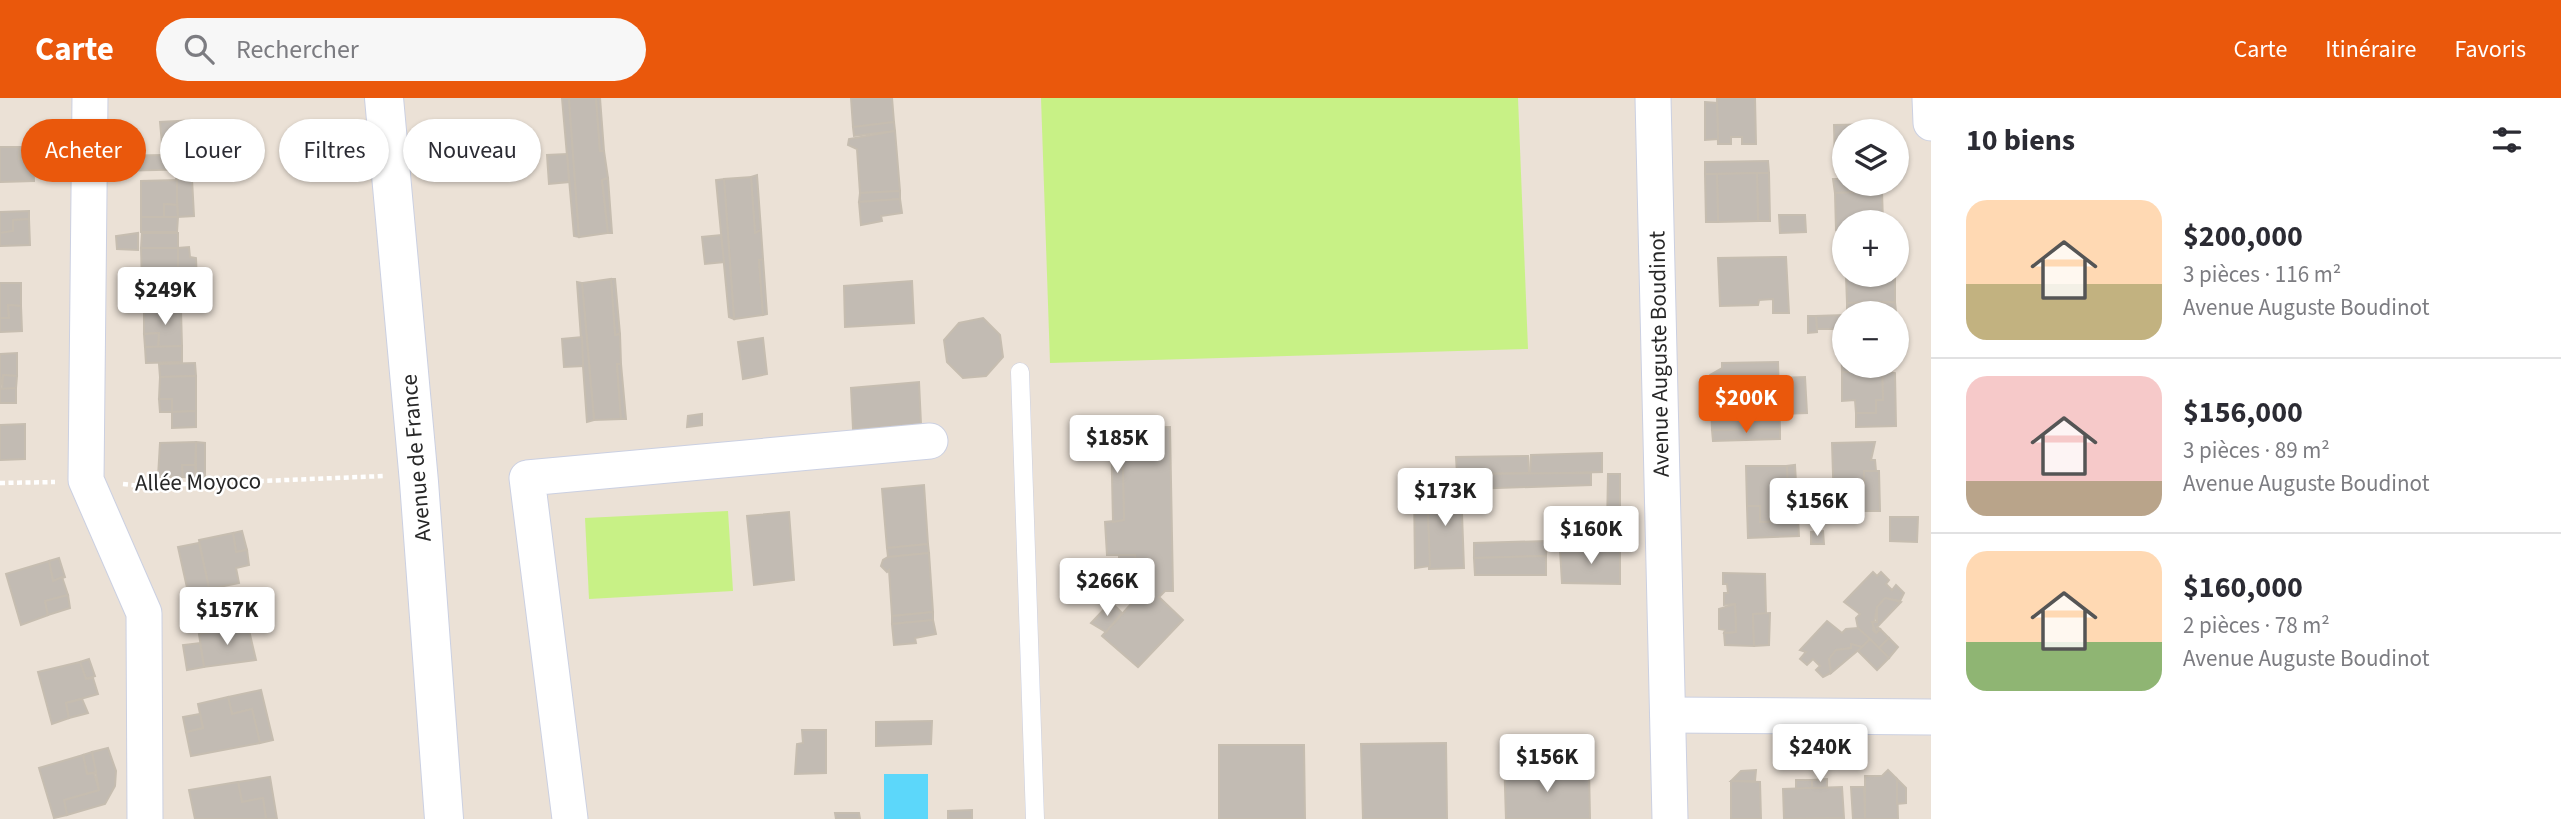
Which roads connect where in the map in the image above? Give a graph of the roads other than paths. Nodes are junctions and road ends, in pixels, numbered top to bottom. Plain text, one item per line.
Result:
1 (90, 98) edge
2 (384, 98) edge
3 (1653, 98) edge
4 (1930, 98) edge
5 (1931, 123) edge
6 (1020, 372) dead end
7 (930, 441) dead end
8 (1668, 715) junction
9 (1931, 717) edge
10 (145, 819) edge
11 (444, 819) edge
12 (570, 819) edge
13 (1035, 819) edge
14 (1670, 819) edge

1 - 10 street
2 - 11 main road, Avenue de France
3 - 8 street, Avenue Auguste Boudinot
4 - 5 street
6 - 13 lane
7 - 12 street
8 - 9 street
8 - 14 street, Avenue Auguste Boudinot

